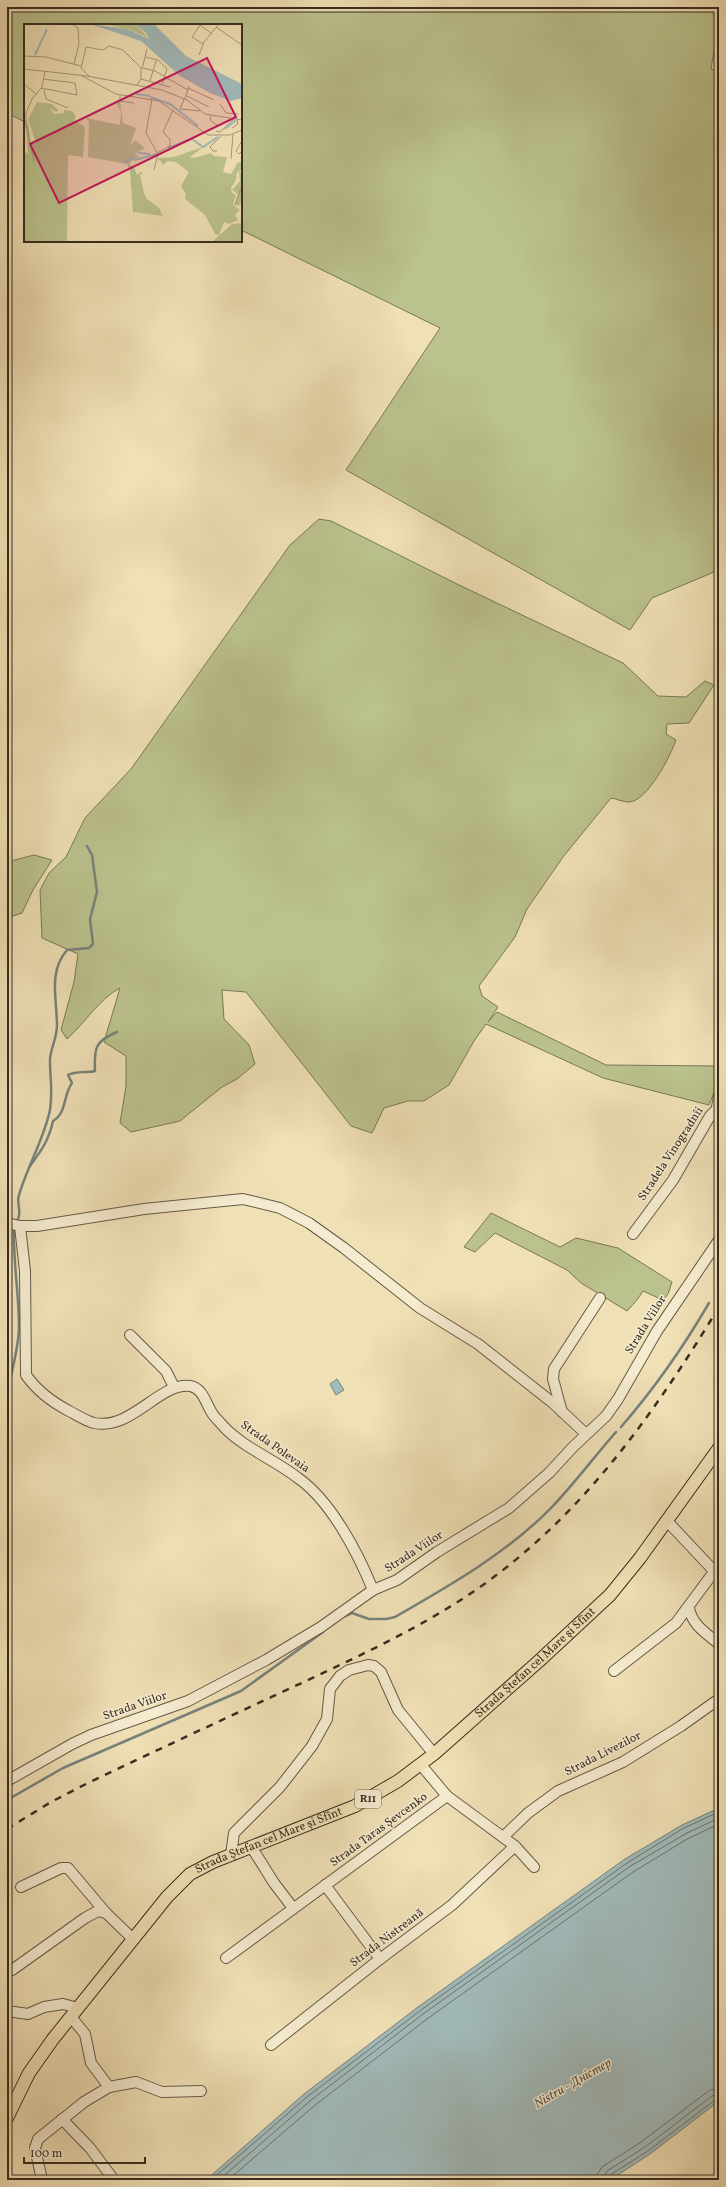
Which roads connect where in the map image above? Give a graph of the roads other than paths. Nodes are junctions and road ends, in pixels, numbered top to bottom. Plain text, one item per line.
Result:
1 (719, 1096) edge
2 (718, 1107) edge
3 (7, 1223) edge
4 (20, 1226) junction
5 (634, 1234) dead end
6 (719, 1240) edge
7 (600, 1298) dead end
8 (130, 1335) dead end
9 (174, 1387) junction
10 (562, 1412) junction
11 (586, 1434) junction
12 (719, 1448) edge
13 (667, 1521) junction
14 (717, 1568) edge
15 (373, 1590) junction
16 (689, 1608) junction
17 (719, 1644) edge
18 (614, 1671) dead end
19 (719, 1699) edge
20 (434, 1754) junction
21 (421, 1765) junction
22 (7, 1781) edge
23 (447, 1796) junction
24 (503, 1837) junction
25 (515, 1846) junction
26 (252, 1848) junction
27 (231, 1855) junction
28 (534, 1867) dead end
29 (326, 1885) junction
30 (22, 1887) dead end
31 (293, 1908) junction
32 (106, 1913) junction
33 (133, 1939) junction
34 (226, 1958) dead end
35 (380, 1959) junction
36 (7, 1971) edge
37 (7, 2011) edge
38 (74, 2012) junction
39 (271, 2045) dead end
40 (109, 2087) junction
41 (201, 2091) dead end
42 (7, 2118) edge
43 (62, 2119) junction
44 (42, 2180) edge
45 (114, 2180) edge

1 - 2 street, Stradela Vinogradnîi
2 - 5 street, Stradela Vinogradnîi
3 - 4 street
4 - 9 street
4 - 10 street
6 - 11 street, Strada Viilor
7 - 10 street
8 - 9 street
9 - 15 street, Strada Polevaia
10 - 11 street
11 - 15 street, Strada Viilor
12 - 13 main road, Strada Ştefan cel Mare şi Sfînt / R11
13 - 14 street
13 - 20 main road, Strada Ştefan cel Mare şi Sfînt / R11
14 - 16 street
15 - 22 street, Strada Viilor
16 - 17 street
16 - 18 street
19 - 24 street, Strada Livezilor
20 - 21 main road, Strada Ştefan cel Mare şi Sfînt / R11
20 - 27 street
21 - 23 street, Strada Taras Șevcenko
21 - 26 main road, Strada Ştefan cel Mare şi Sfînt / R11
23 - 24 street, Strada Taras Șevcenko
23 - 29 street, Strada Taras Șevcenko
24 - 25 street, Strada Taras Șevcenko
25 - 28 street, Strada Taras Șevcenko
25 - 35 street, Strada Nistreană
26 - 27 main road, Strada Ştefan cel Mare şi Sfînt / R11
26 - 31 street
27 - 33 main road, Strada Ştefan cel Mare şi Sfînt / R11
29 - 31 street, Strada Taras Șevcenko
29 - 35 street, Strada Taras Șevcenko
30 - 32 street
31 - 34 street, Strada Taras Șevcenko
32 - 33 street
32 - 36 street
33 - 38 main road, Strada Ştefan cel Mare şi Sfînt / R11
35 - 39 street, Strada Nistreană
37 - 38 street
38 - 40 street
38 - 42 main road, Strada Ştefan cel Mare şi Sfînt / R11
40 - 41 street
40 - 43 street
43 - 44 street
43 - 45 street

